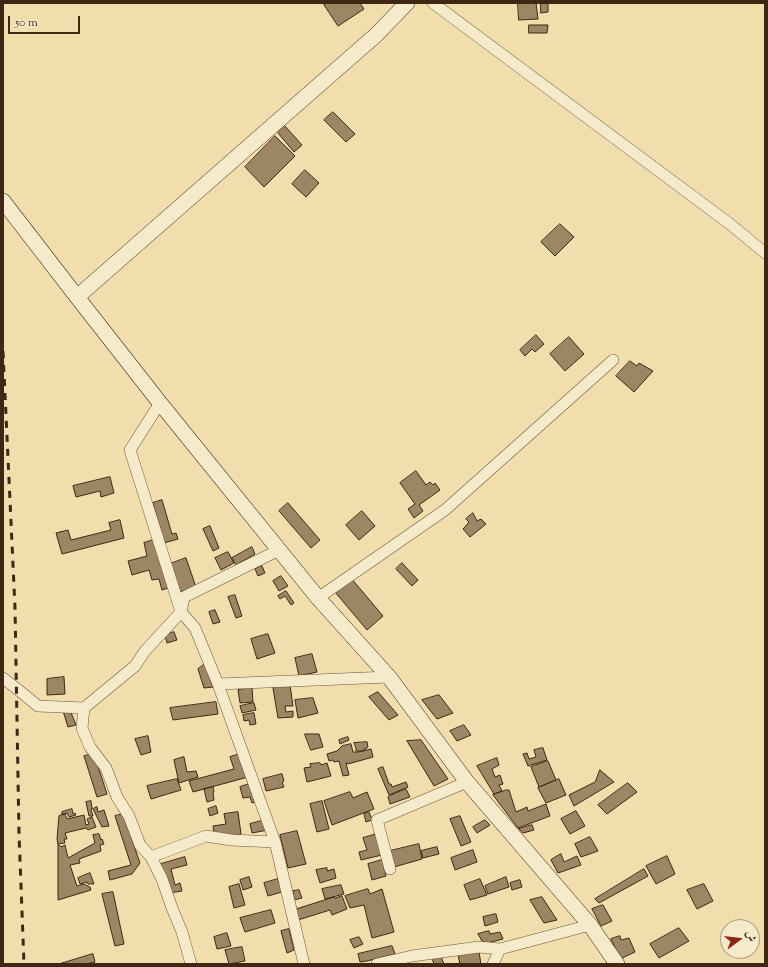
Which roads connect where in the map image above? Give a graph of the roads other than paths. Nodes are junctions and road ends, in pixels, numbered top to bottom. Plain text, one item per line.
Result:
1 (407, 3) edge
2 (433, 3) edge
3 (3, 201) edge
4 (765, 253) edge
5 (77, 297) junction
6 (613, 360) dead end
7 (160, 403) junction
8 (279, 550) junction
9 (318, 598) junction
10 (181, 612) junction
11 (389, 677) junction
12 (3, 678) edge
13 (218, 684) junction
14 (84, 708) junction
15 (467, 782) junction
16 (275, 842) junction
17 (151, 857) junction
18 (390, 869) dead end
19 (590, 925) junction
20 (500, 949) junction
21 (191, 964) edge
22 (304, 964) edge
23 (377, 964) edge
24 (493, 964) edge
25 (617, 964) edge

1 - 5 main road
2 - 4 street
3 - 5 main road
5 - 7 main road
6 - 9 street
7 - 8 main road
7 - 10 street
8 - 9 main road
8 - 10 street
9 - 11 main road
10 - 13 street
10 - 14 street
11 - 13 street
11 - 15 main road
12 - 14 street
13 - 16 street
14 - 17 street
15 - 18 street
15 - 19 main road
16 - 17 street
16 - 22 street
17 - 21 street
19 - 20 street
19 - 25 main road
20 - 23 street
20 - 24 street

